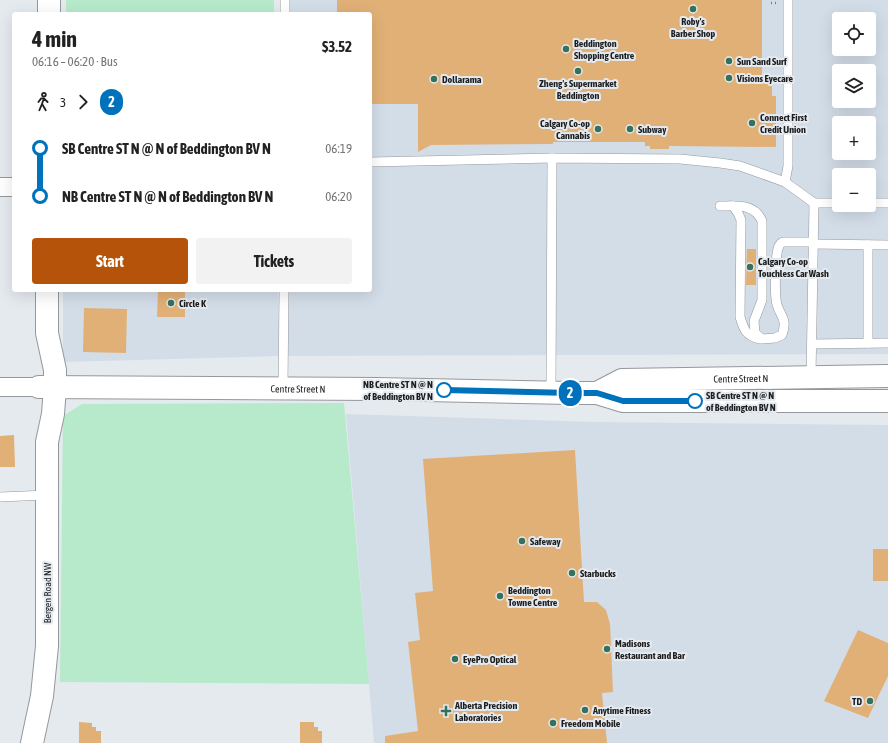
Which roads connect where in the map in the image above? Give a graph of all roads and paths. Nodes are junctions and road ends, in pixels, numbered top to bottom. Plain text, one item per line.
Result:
1 (49, 0) edge
2 (285, 0) edge
3 (788, 0) edge
4 (771, 3) dead end
5 (776, 3) dead end
6 (48, 12) edge
7 (285, 12) edge
8 (552, 158) junction
9 (372, 162) edge
10 (785, 182) junction
11 (0, 187) edge
12 (12, 187) edge
13 (814, 203) junction
14 (832, 203) edge
15 (876, 203) edge
16 (888, 203) edge
17 (720, 206) dead end
18 (733, 206) junction
19 (813, 243) junction
20 (868, 245) junction
21 (888, 245) edge
22 (47, 292) edge
23 (284, 292) edge
24 (762, 339) junction
25 (868, 343) junction
26 (885, 343) edge
27 (812, 344) junction
28 (888, 376) edge
29 (811, 377) junction
30 (0, 387) edge
31 (47, 387) junction
32 (283, 388) junction
33 (551, 392) junction
34 (597, 393) junction
35 (888, 401) edge
36 (46, 495) junction
37 (0, 497) edge
38 (32, 743) edge

1 - 6 street
2 - 7 lane
3 - 10 lane
4 - 5 path
8 - 9 lane
8 - 10 lane
8 - 33 lane
10 - 13 lane
11 - 12 street
13 - 14 lane
13 - 19 lane
15 - 16 lane
17 - 18 lane
18 - 24 lane
18 - 24 lane
19 - 20 lane
19 - 24 lane
19 - 27 lane
20 - 21 lane
20 - 25 lane
22 - 31 street, Bergen Road NW
23 - 32 lane
25 - 26 lane
25 - 27 lane
27 - 29 lane
28 - 29 street, Centre Street N
29 - 34 street, Centre Street N
30 - 31 street, Centre Street N
31 - 32 street, Centre Street N
31 - 36 street, Bergen Road NW
32 - 33 street, Centre Street N
33 - 34 street, Centre Street N
34 - 35 street, Centre Street N
36 - 37 lane
36 - 38 street, Bergen Road NW

